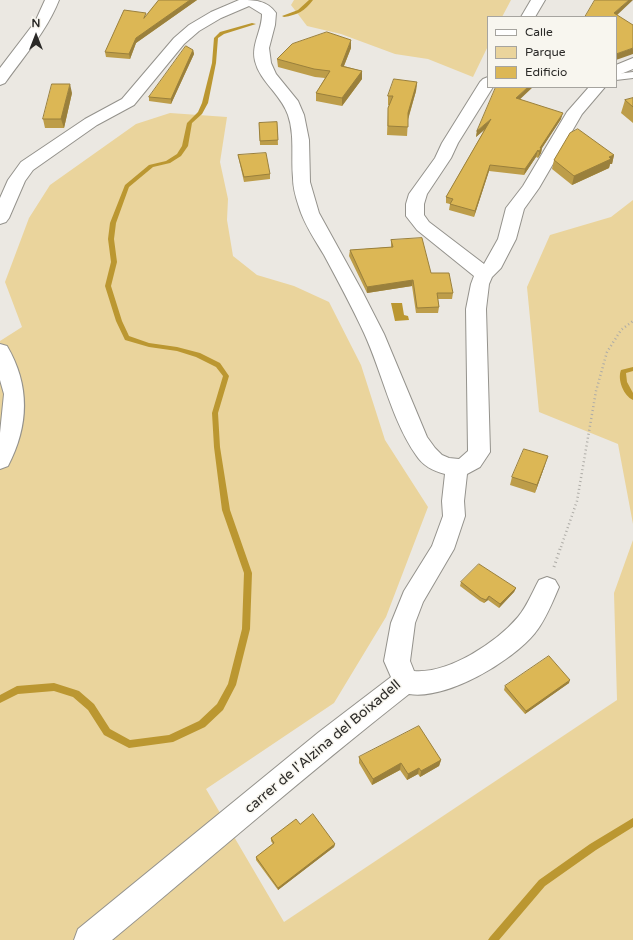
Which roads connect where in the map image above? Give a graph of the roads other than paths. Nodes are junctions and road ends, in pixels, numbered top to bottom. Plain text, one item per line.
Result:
1 (52, 0) edge
2 (538, 0) edge
3 (251, 1) edge
4 (529, 16) edge
5 (633, 63) edge
6 (617, 71) edge
7 (633, 75) edge
8 (617, 77) edge
9 (0, 80) edge
10 (487, 84) edge
11 (595, 88) edge
12 (0, 218) edge
13 (484, 274) junction
14 (0, 351) edge
15 (0, 460) edge
16 (457, 468) junction
17 (547, 587) road end
18 (405, 681) junction
19 (89, 940) edge

1 - 9 street
2 - 4 street
3 - 12 street
3 - 16 street
5 - 6 street
7 - 8 lane
10 - 13 street
11 - 13 street
13 - 16 street
14 - 15 street
16 - 18 street, carrer de l'Alzina del Boixadell
17 - 18 street
18 - 19 street, carrer de l'Alzina del Boixadell

